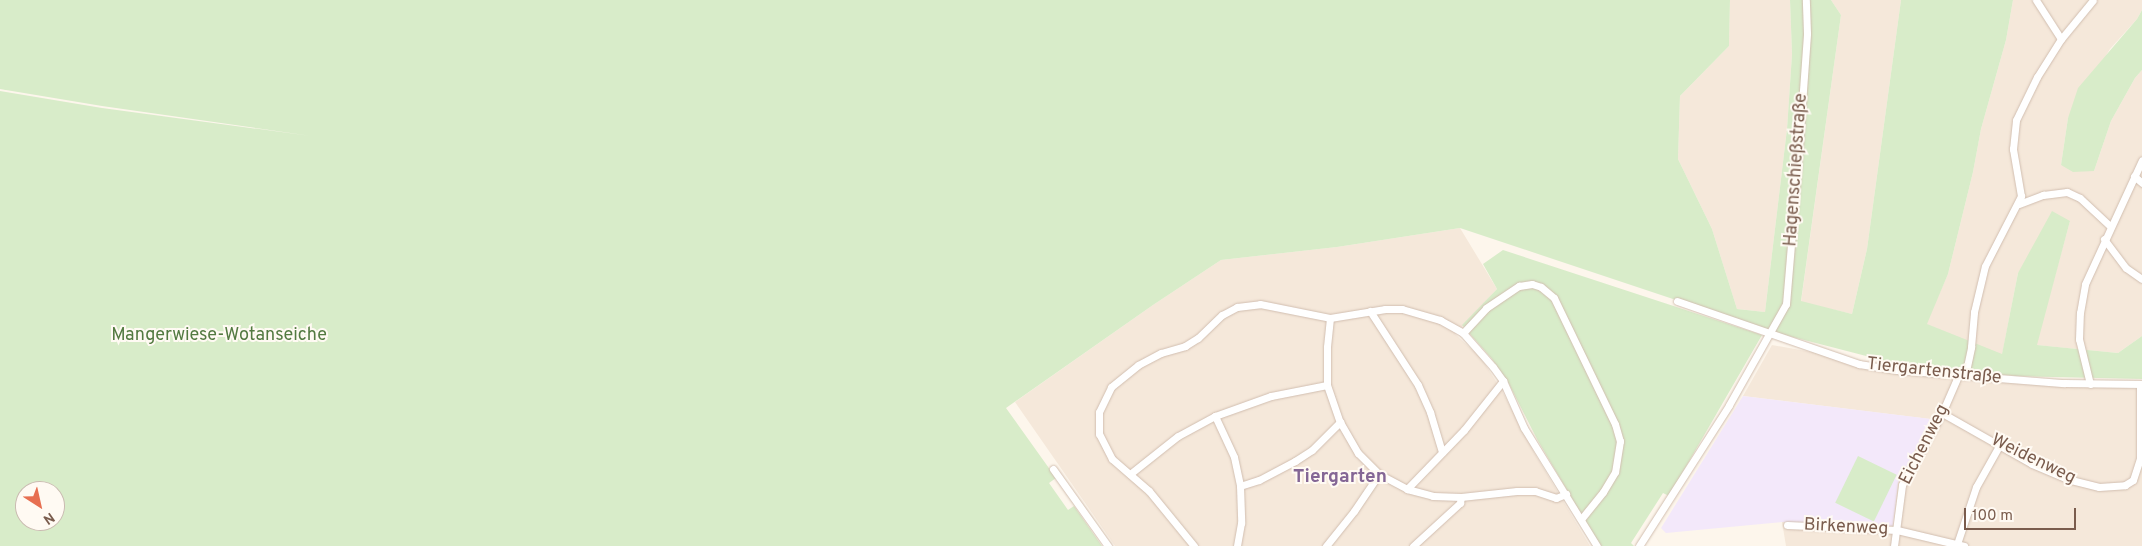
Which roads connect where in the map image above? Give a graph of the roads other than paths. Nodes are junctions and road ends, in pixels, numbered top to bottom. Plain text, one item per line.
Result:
1 (1806, 0) edge
2 (2036, 0) edge
3 (2093, 0) edge
4 (2061, 39) junction
5 (2142, 160) edge
6 (2134, 176) junction
7 (2142, 183) edge
8 (2019, 204) junction
9 (2110, 226) junction
10 (2104, 239) junction
11 (2142, 279) edge
12 (1677, 301) dead end
13 (1370, 311) junction
14 (1330, 318) junction
15 (1464, 333) junction
16 (1769, 335) junction
17 (1961, 376) junction
18 (1503, 381) junction
19 (2090, 384) junction
20 (2141, 384) edge
21 (1327, 385) junction
22 (1942, 413) junction
23 (1215, 416) junction
24 (1340, 422) junction
25 (1999, 446) junction
26 (1442, 452) junction
27 (1053, 468) dead end
28 (1130, 474) junction
29 (1379, 474) junction
30 (1240, 486) junction
31 (1407, 489) junction
32 (1566, 494) junction
33 (1461, 497) junction
34 (1581, 519) junction
35 (1787, 525) dead end
36 (1897, 530) junction
37 (1961, 545) edge
38 (1108, 546) edge
39 (1194, 546) edge
40 (1237, 546) edge
41 (1326, 546) edge
42 (1413, 546) edge
43 (1597, 546) edge
44 (1639, 546) edge
45 (1894, 546) edge

1 - 16 street, Hagenschießstraße
2 - 4 street
3 - 4 street
4 - 8 street
5 - 6 street
6 - 7 street
6 - 9 street
8 - 9 street
8 - 17 street, Eichenweg
9 - 10 street
10 - 11 street
10 - 19 street
12 - 16 street, Tiergartenstraße
13 - 14 street
13 - 15 street
13 - 26 street
14 - 21 street
14 - 28 street
15 - 18 street
15 - 34 street
16 - 17 street, Tiergartenstraße
16 - 44 street, Hagenschießstraße
17 - 19 street, Tiergartenstraße
17 - 22 street, Eichenweg
18 - 26 street
18 - 32 street
19 - 20 street, Tiergartenstraße
20 - 25 street, Weidenweg
21 - 23 street
21 - 24 street
22 - 25 street, Weidenweg
22 - 36 street, Eichenweg
23 - 28 street
23 - 30 street
24 - 29 street
24 - 30 street
25 - 37 street
26 - 31 street
27 - 38 street
28 - 39 street
29 - 31 street
29 - 41 street
30 - 40 street
31 - 33 street
32 - 33 street
32 - 34 street
33 - 42 street
34 - 43 street
35 - 36 street, Birkenweg
36 - 37 street, Birkenweg
36 - 45 street, Eichenweg

